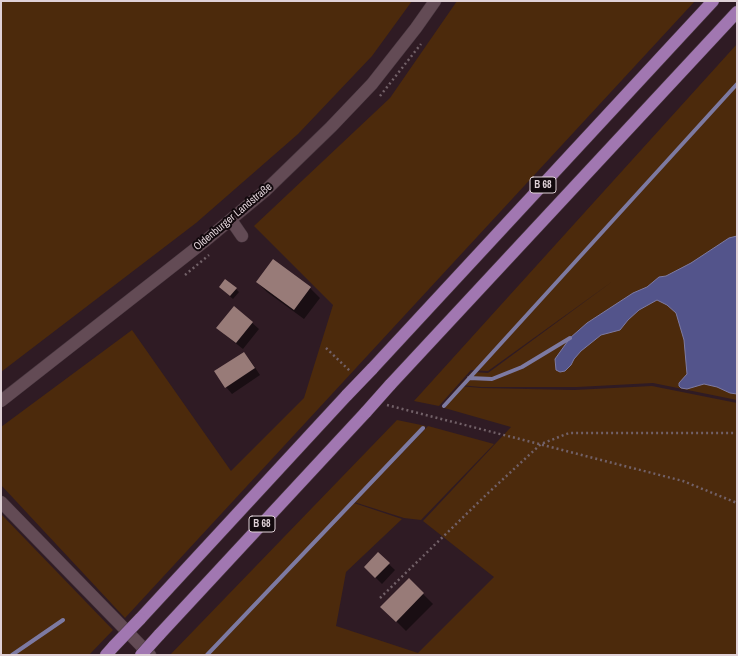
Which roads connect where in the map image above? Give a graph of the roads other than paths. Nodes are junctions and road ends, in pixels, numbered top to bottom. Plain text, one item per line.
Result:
1 (435, 1) edge
2 (713, 1) edge
3 (737, 12) edge
4 (231, 220) junction
5 (242, 236) dead end
6 (1, 401) edge
7 (1, 502) edge
8 (110, 651) edge
9 (141, 655) edge
10 (150, 655) edge

1 - 4 street, Oldenburger Landstraße
2 - 8 highway, B 68, bridge
3 - 9 highway, B 68, bridge
4 - 5 street
4 - 6 street, Oldenburger Landstraße
7 - 10 street

